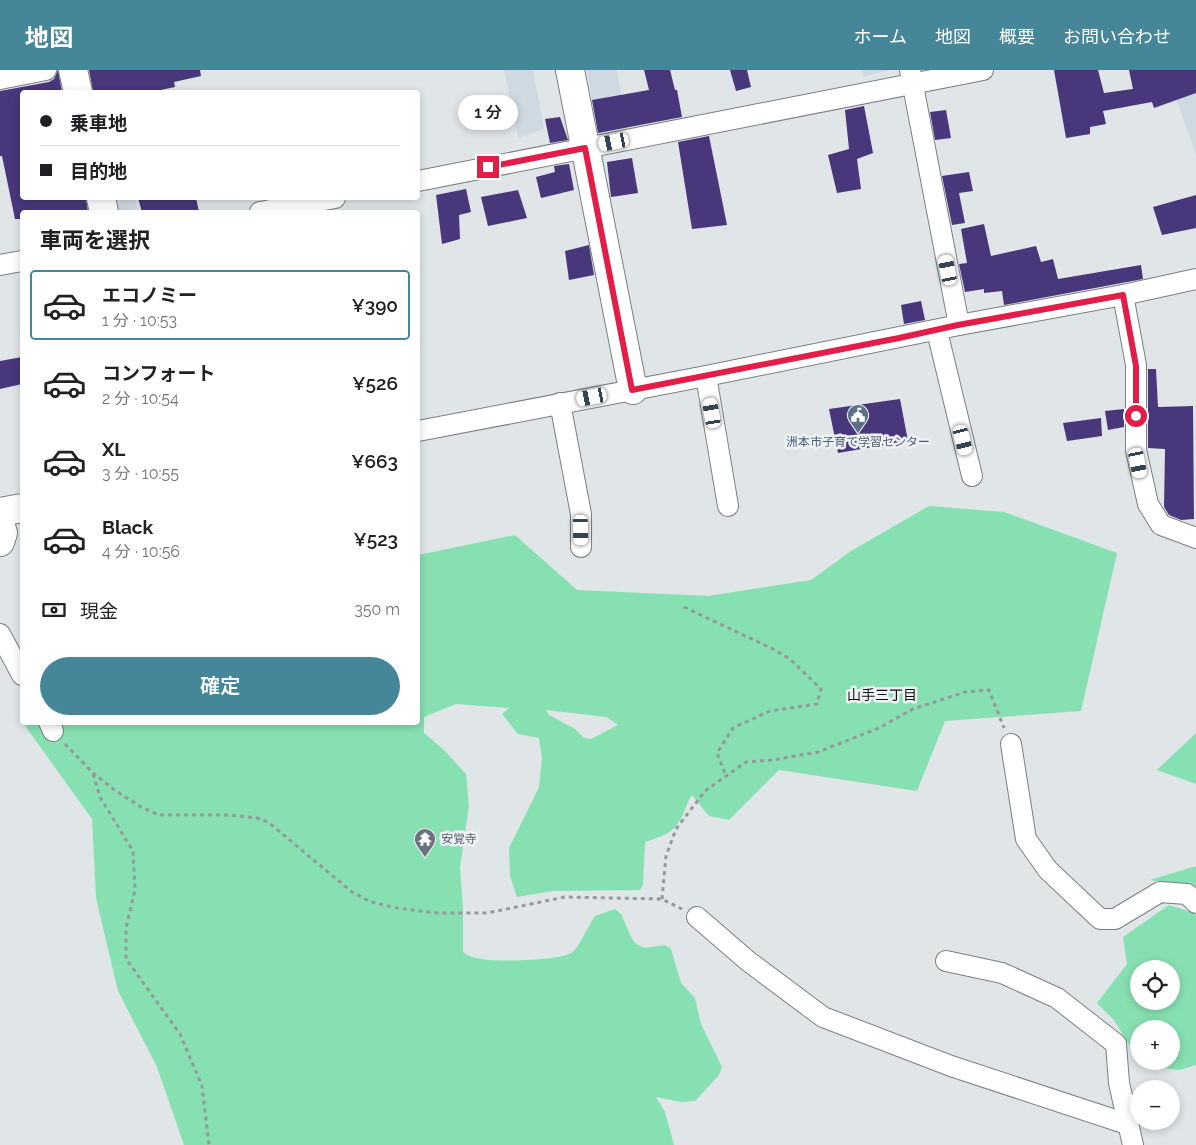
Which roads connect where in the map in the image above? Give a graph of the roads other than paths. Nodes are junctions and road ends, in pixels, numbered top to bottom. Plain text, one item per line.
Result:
1 (46, 70) edge
2 (73, 70) edge
3 (570, 70) edge
4 (983, 70) edge
5 (911, 77) edge
6 (0, 79) edge
7 (78, 90) edge
8 (585, 148) junction
9 (420, 181) edge
10 (324, 200) edge
11 (271, 210) edge
12 (20, 260) edge
13 (0, 265) edge
14 (1196, 279) edge
15 (1123, 295) junction
16 (958, 325) junction
17 (937, 331) junction
18 (706, 376) junction
19 (632, 390) junction
20 (560, 403) junction
21 (420, 431) edge
22 (972, 476) dead end
23 (728, 506) dead end
24 (20, 508) edge
25 (0, 512) edge
26 (0, 523) edge
27 (1196, 538) edge
28 (0, 542) edge
29 (581, 547) dead end
30 (0, 634) edge
31 (20, 671) edge
32 (1011, 744) road end
33 (1196, 903) edge
34 (697, 917) dead end
35 (946, 961) dead end
36 (1127, 1124) junction
37 (1133, 1145) edge

1 - 6 street
2 - 7 street
3 - 8 street
4 - 5 street
5 - 8 street
5 - 16 street
8 - 9 street
8 - 19 street
10 - 11 street
12 - 13 street
14 - 15 street
15 - 16 street
15 - 27 street
16 - 17 street
17 - 18 street
17 - 22 street
18 - 19 street
18 - 23 street
19 - 20 street
20 - 21 street
20 - 29 street
24 - 25 street
26 - 28 street
30 - 31 street
32 - 33 street
34 - 36 street
35 - 36 street
36 - 37 street

